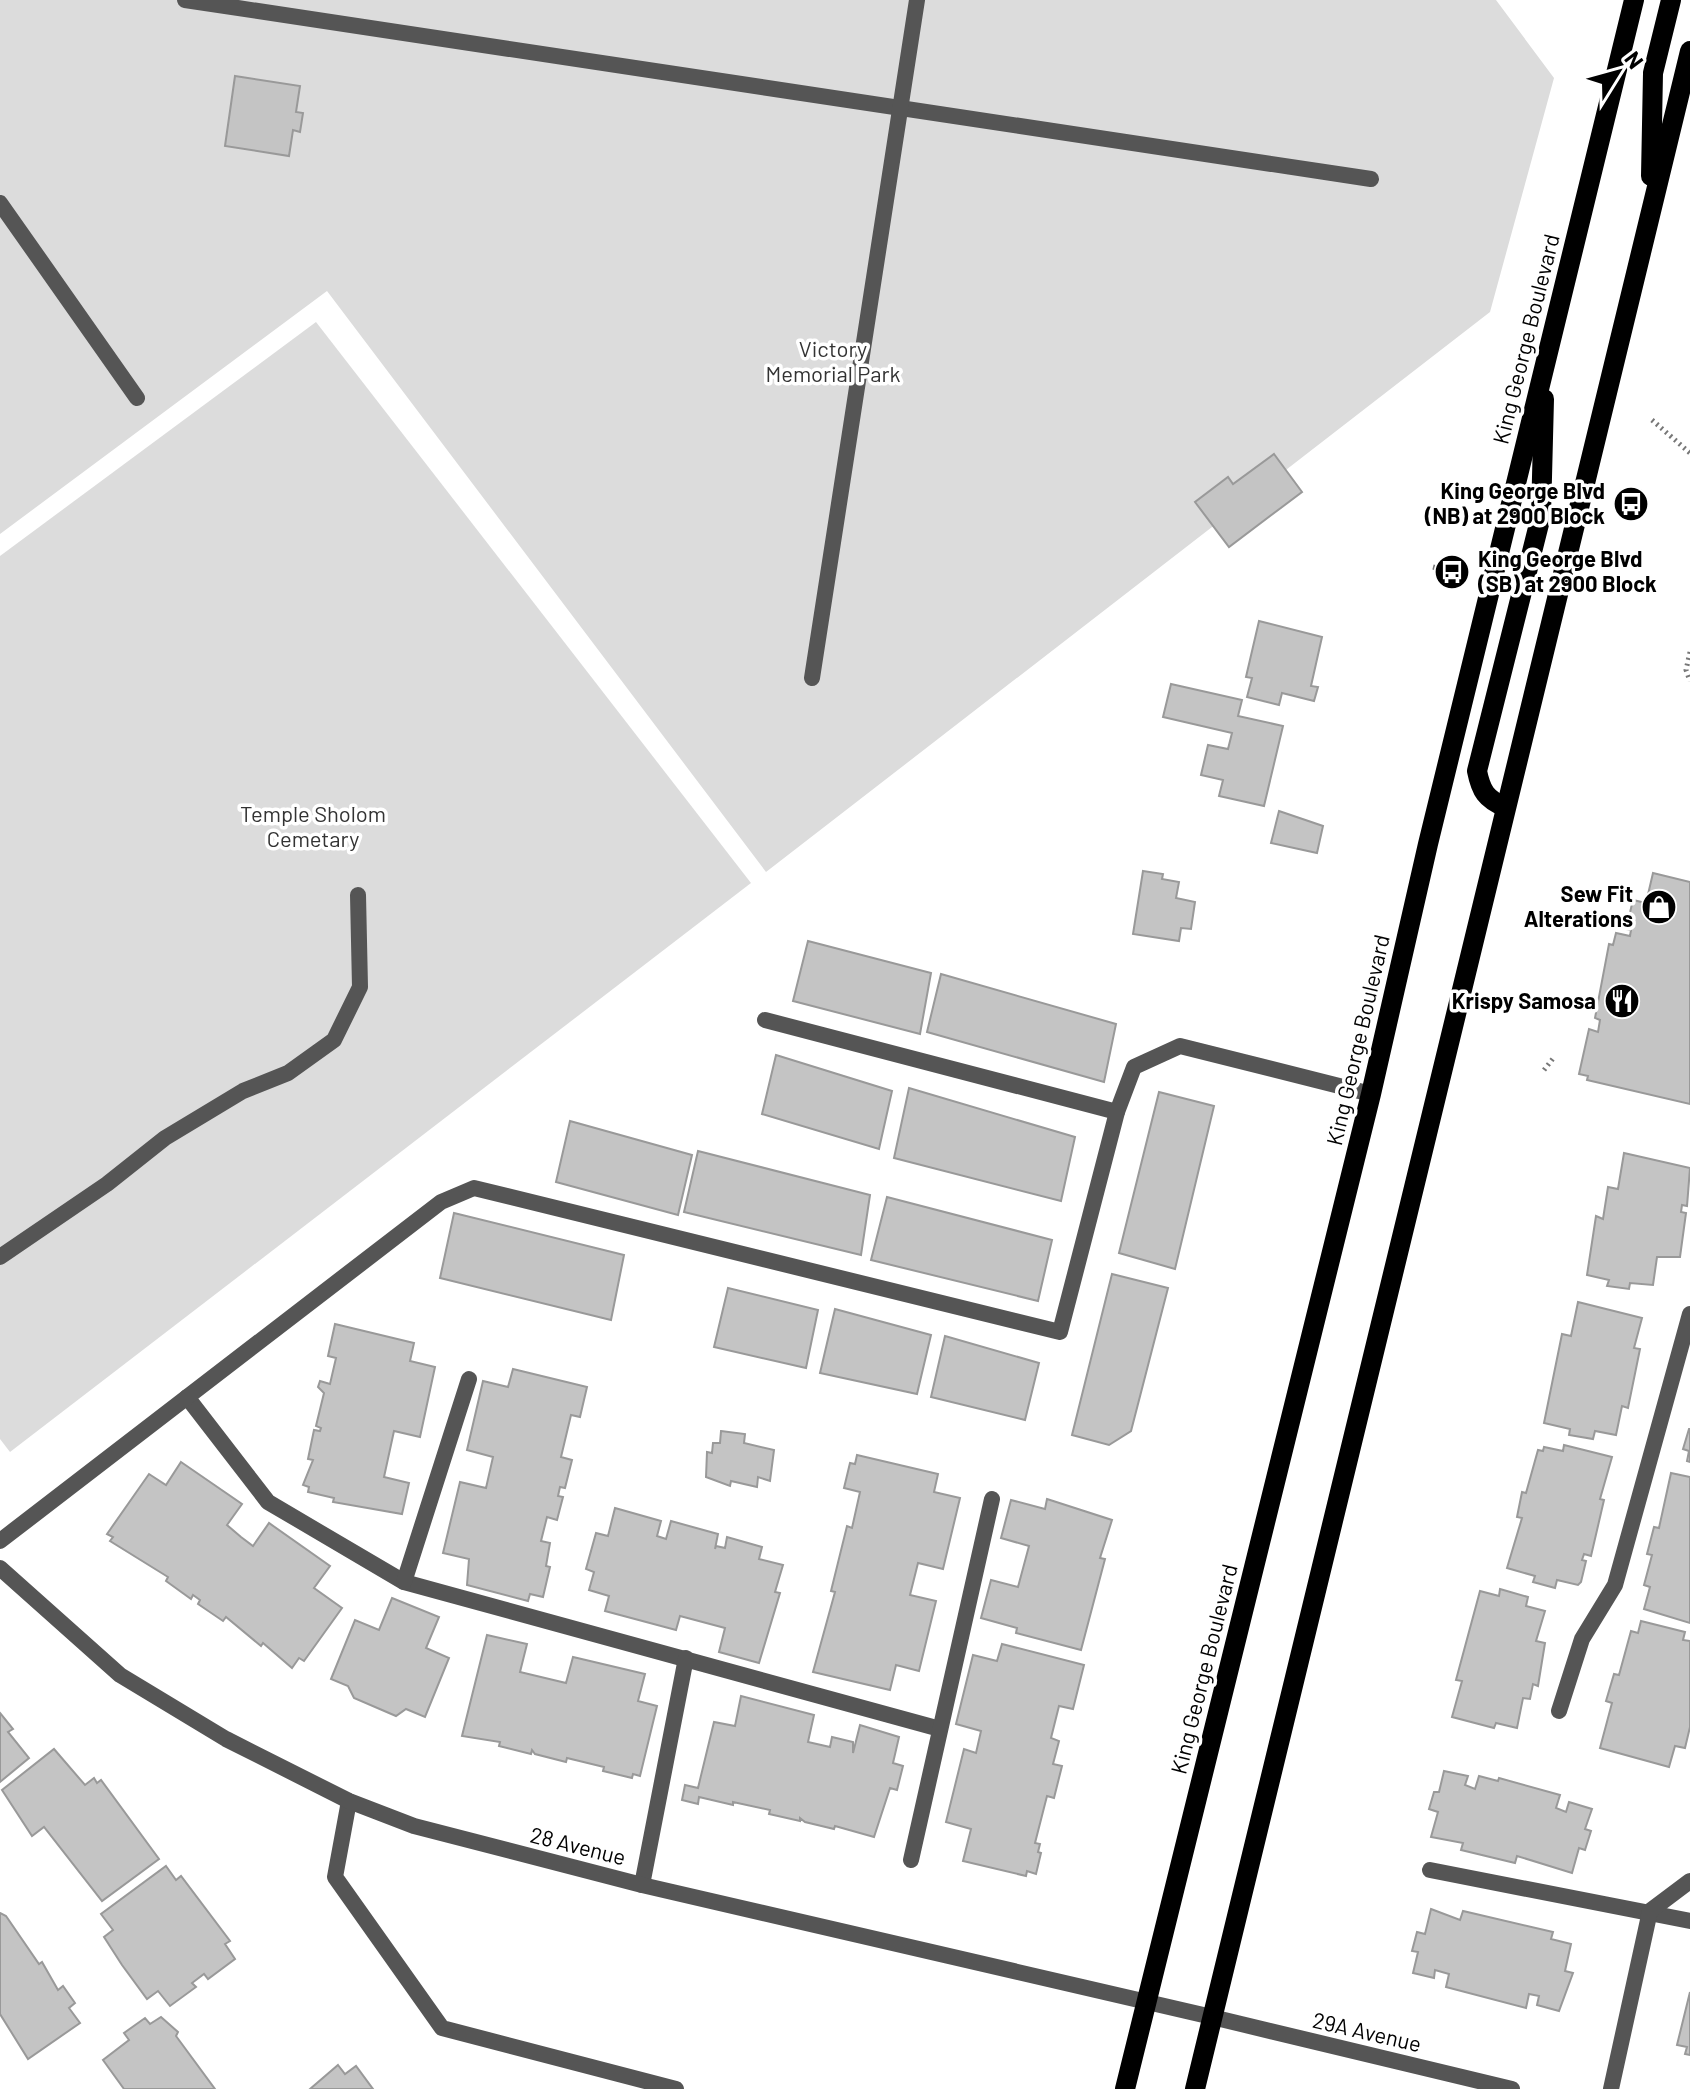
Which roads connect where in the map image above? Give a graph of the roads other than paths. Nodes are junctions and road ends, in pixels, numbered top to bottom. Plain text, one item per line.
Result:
1 (185, 0) edge
2 (917, 0) edge
3 (1634, 0) edge
4 (1671, 0) edge
5 (1690, 51) edge
6 (900, 110) junction
7 (1371, 179) dead end
8 (0, 203) edge
9 (1650, 212) junction
10 (1546, 359) junction
11 (137, 398) dead end
12 (812, 678) dead end
13 (1505, 807) junction
14 (358, 895) dead end
15 (765, 1020) dead end
16 (1371, 1094) junction
17 (1117, 1112) junction
18 (0, 1257) edge
19 (1690, 1314) edge
20 (469, 1379) dead end
21 (187, 1397) junction
22 (992, 1499) dead end
23 (0, 1541) edge
24 (0, 1568) edge
25 (404, 1582) junction
26 (686, 1658) junction
27 (1559, 1711) dead end
28 (940, 1729) junction
29 (349, 1801) junction
30 (911, 1860) dead end
31 (1430, 1870) dead end
32 (1690, 1881) edge
33 (642, 1885) junction
34 (1650, 1911) junction
35 (1690, 1921) edge
36 (1147, 2001) junction
37 (1212, 2017) junction
38 (676, 2089) edge
39 (1125, 2089) edge
40 (1195, 2089) edge
41 (1512, 2089) edge
42 (1611, 2089) edge

1 - 6 street
2 - 6 street
3 - 10 main road, King George Boulevard
4 - 9 main road
5 - 9 main road
6 - 7 street
6 - 12 street
8 - 11 street
9 - 13 main road
10 - 13 main road
10 - 16 main road, King George Boulevard
13 - 37 main road
14 - 18 street
15 - 17 street
16 - 17 street
16 - 36 main road, King George Boulevard
17 - 21 street
19 - 27 street
20 - 25 street
21 - 23 street
21 - 25 street
22 - 28 street
24 - 29 street, 28 Avenue
25 - 26 street
26 - 28 street
26 - 33 street
28 - 30 street
29 - 33 street, 28 Avenue
29 - 38 street
31 - 34 street
32 - 34 street
33 - 36 street, 28 Avenue
34 - 35 street
34 - 42 street
36 - 37 street, 28 Avenue
36 - 39 main road, King George Boulevard
37 - 40 main road
37 - 41 street, 29A Avenue

